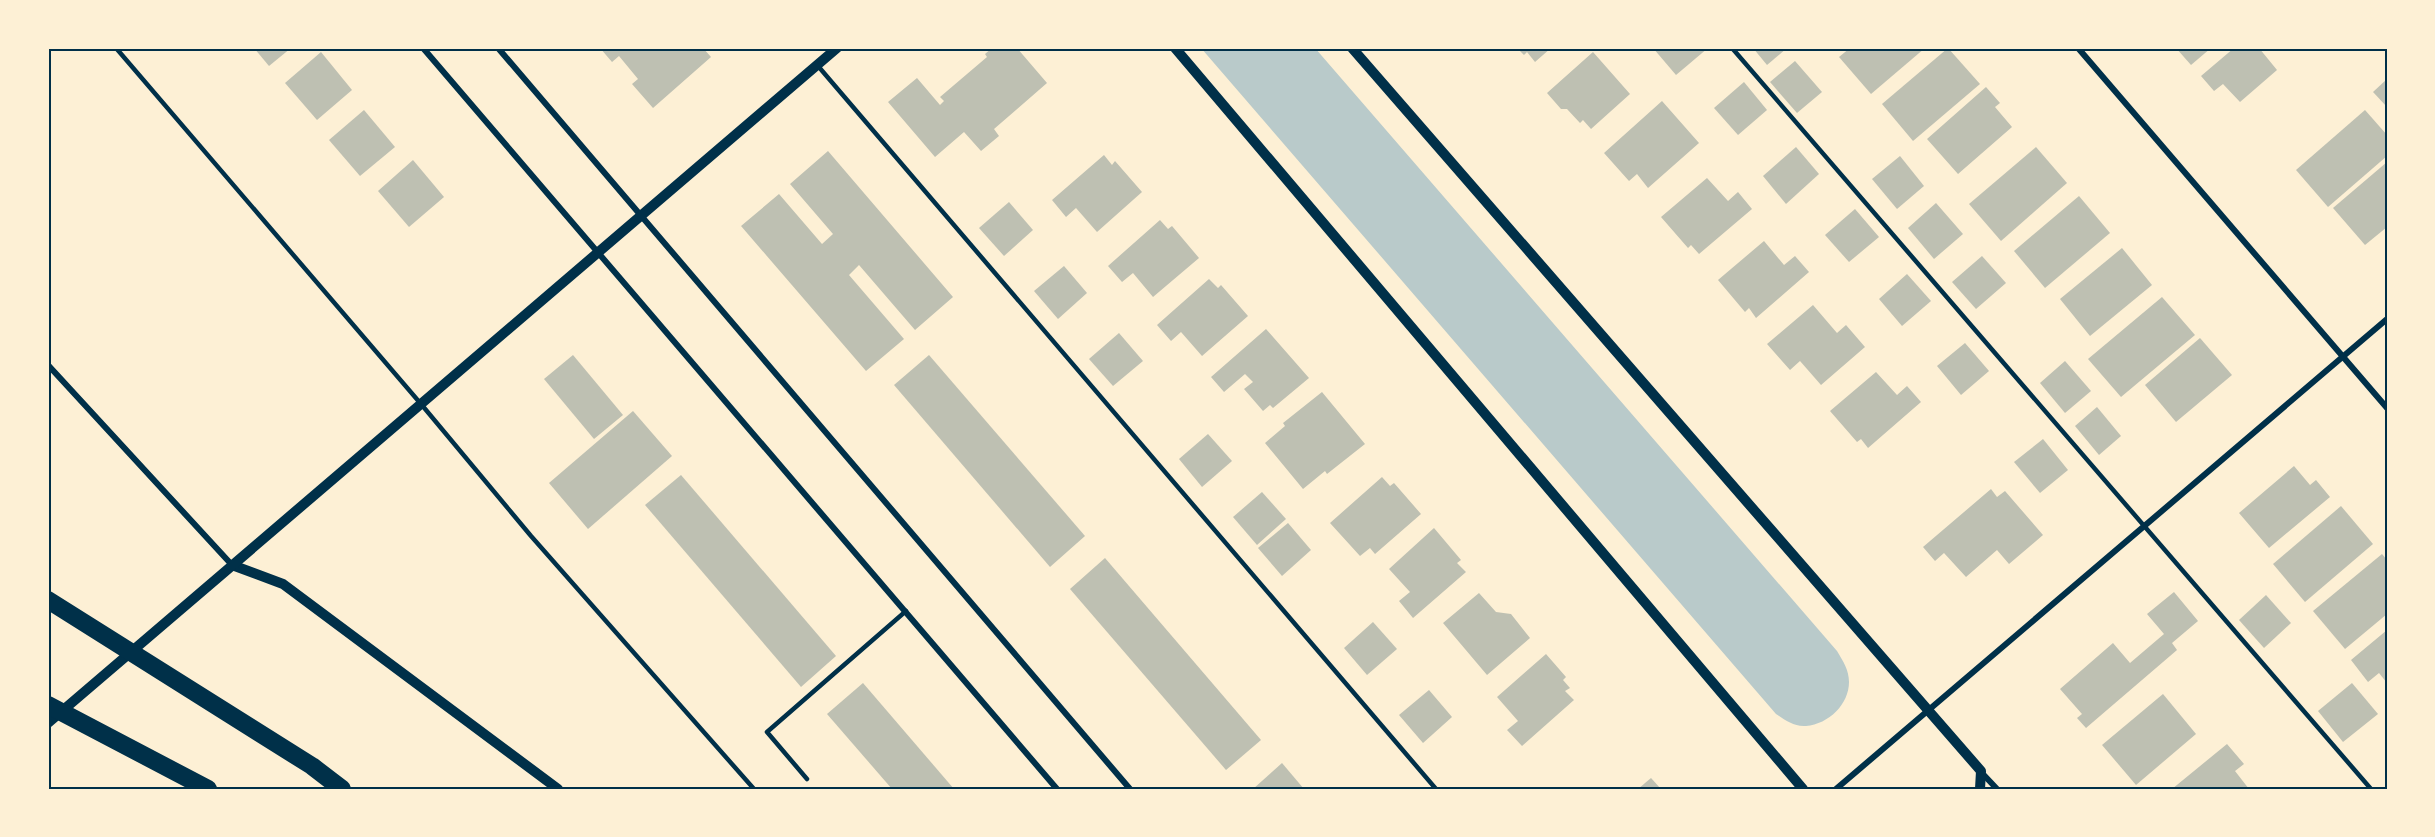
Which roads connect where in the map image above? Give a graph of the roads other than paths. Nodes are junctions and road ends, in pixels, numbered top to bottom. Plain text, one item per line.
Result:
1 (116, 48) edge
2 (423, 48) edge
3 (498, 48) edge
4 (837, 48) edge
5 (1175, 48) edge
6 (1352, 48) edge
7 (1732, 48) edge
8 (2078, 48) edge
9 (817, 65) junction
10 (642, 215) junction
11 (599, 251) junction
12 (2387, 319) edge
13 (2343, 356) junction
14 (48, 366) edge
15 (421, 404) junction
16 (2387, 408) edge
17 (2143, 527) junction
18 (232, 565) junction
19 (48, 600) edge
20 (906, 611) junction
21 (48, 705) edge
22 (1927, 711) junction
23 (48, 723) edge
24 (1981, 771) junction
25 (807, 779) dead end
26 (208, 789) edge
27 (342, 789) edge
28 (558, 789) edge
29 (754, 789) edge
30 (1057, 789) edge
31 (1130, 789) edge
32 (1436, 789) edge
33 (1803, 789) edge
34 (1836, 789) edge
35 (1980, 789) edge
36 (1997, 789) edge
37 (2371, 789) edge

1 - 15 lane
2 - 11 street
3 - 10 street
4 - 9 street
5 - 33 street
6 - 22 street
7 - 17 lane
8 - 13 street
9 - 10 street
9 - 32 lane
10 - 11 street
10 - 31 street
11 - 15 street
11 - 20 street
12 - 13 street
13 - 16 street
13 - 17 street
14 - 18 street
15 - 18 street
15 - 29 lane
17 - 22 street
17 - 37 lane
18 - 23 street
18 - 28 street
19 - 27 highway
20 - 25 lane
20 - 30 street
21 - 26 highway
22 - 24 street
22 - 34 street
24 - 35 street
24 - 36 street

